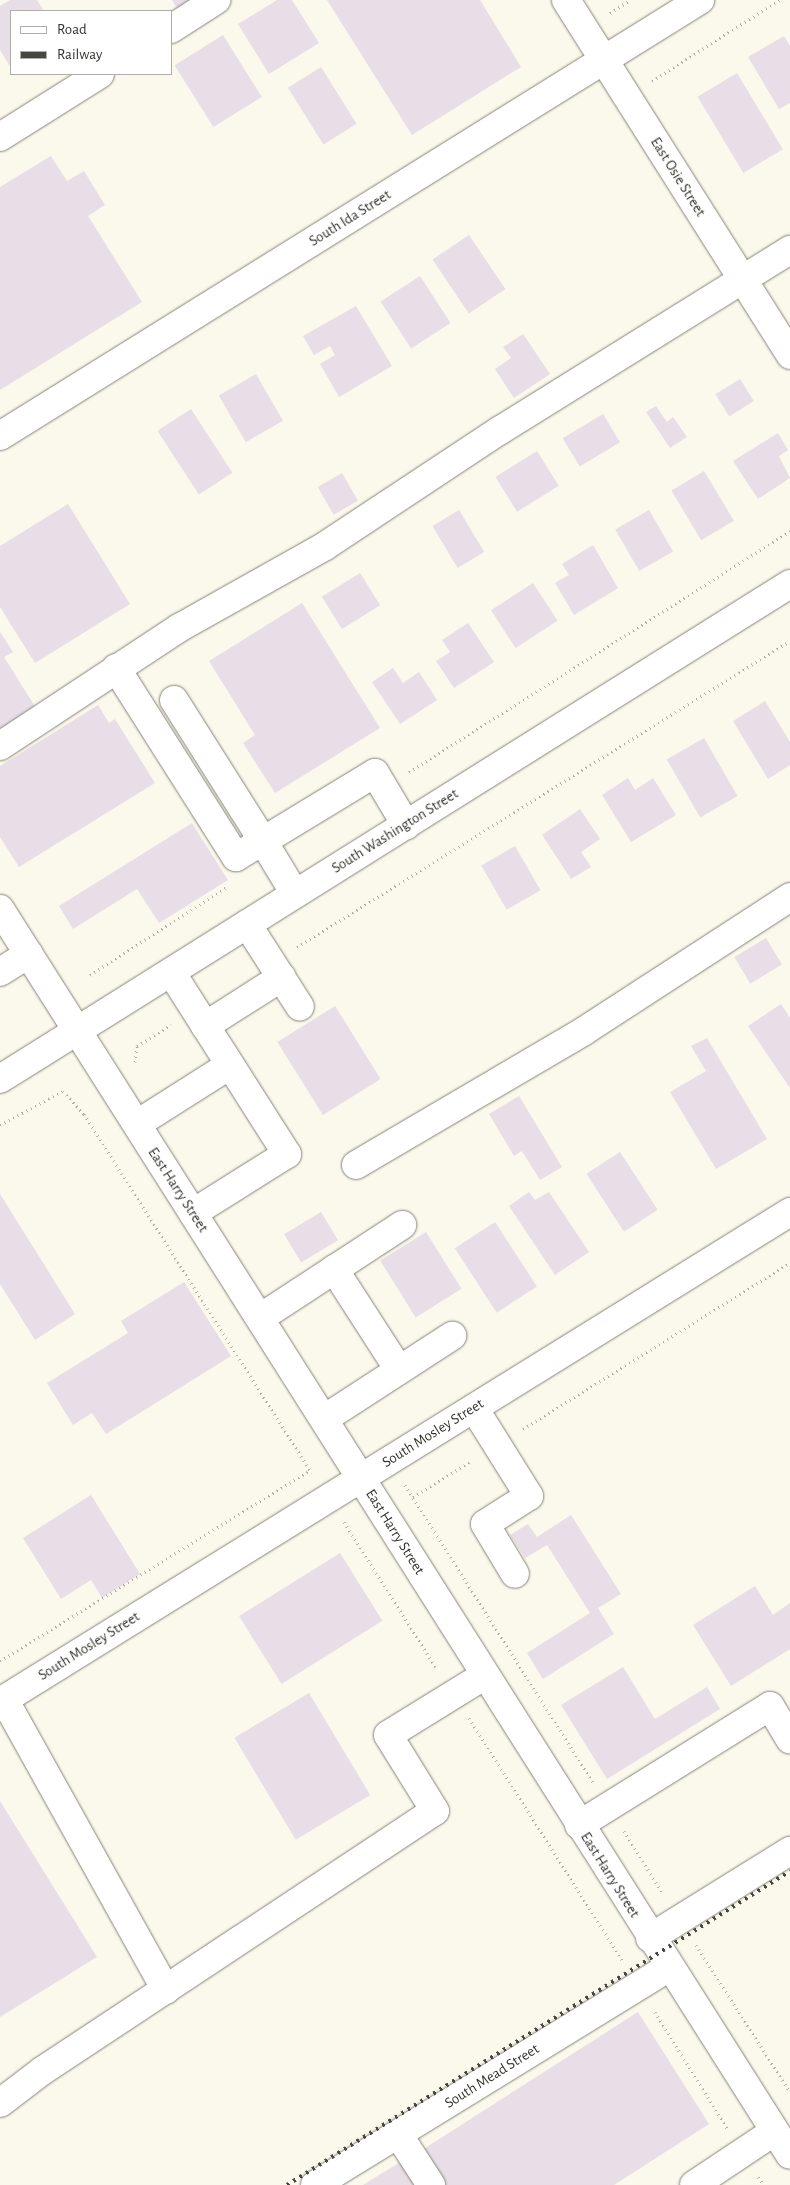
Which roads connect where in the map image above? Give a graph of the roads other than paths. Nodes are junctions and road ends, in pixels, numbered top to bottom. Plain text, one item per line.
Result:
1 (216, 0) edge
2 (566, 0) edge
3 (700, 0) edge
4 (172, 27) edge
5 (604, 60) junction
6 (98, 75) edge
7 (0, 136) edge
8 (790, 250) edge
9 (742, 279) junction
10 (790, 355) edge
11 (0, 436) edge
12 (790, 584) edge
13 (116, 668) junction
14 (174, 700) dead end
15 (0, 746) edge
16 (406, 825) junction
17 (263, 841) junction
18 (295, 894) junction
19 (790, 897) edge
20 (0, 909) edge
21 (247, 924) junction
22 (28, 954) junction
23 (277, 969) junction
24 (0, 972) edge
25 (171, 972) junction
26 (300, 1007) dead end
27 (200, 1018) junction
28 (78, 1031) junction
29 (230, 1065) junction
30 (0, 1079) edge
31 (137, 1124) junction
32 (356, 1165) dead end
33 (790, 1212) edge
34 (193, 1213) junction
35 (402, 1225) dead end
36 (334, 1269) junction
37 (260, 1318) junction
38 (452, 1336) dead end
39 (399, 1370) junction
40 (474, 1408) junction
41 (324, 1419) junction
42 (361, 1478) junction
43 (516, 1574) dead end
44 (485, 1675) junction
45 (2, 1700) edge
46 (790, 1739) edge
47 (579, 1825) junction
48 (790, 1851) edge
49 (650, 1938) junction
50 (669, 1967) junction
51 (166, 1990) junction
52 (0, 2103) edge
53 (775, 2131) junction
54 (398, 2134) junction
55 (790, 2154) edge
56 (700, 2183) edge
57 (315, 2185) edge
58 (431, 2185) edge

1 - 4 street
2 - 5 street, East Osie Street
3 - 5 street, South Ida Street
5 - 9 street, East Osie Street
5 - 11 street, South Ida Street
6 - 7 street
8 - 9 street
9 - 10 street, East Osie Street
9 - 13 street
12 - 16 street, South Washington Street
13 - 15 street
13 - 17 street
14 - 17 street
16 - 17 street
16 - 18 street, South Washington Street
17 - 18 street
18 - 21 street, South Washington Street
19 - 32 street
20 - 22 street, East Harry Street
21 - 23 street
21 - 25 street, South Washington Street
22 - 24 street
22 - 28 street, East Harry Street
23 - 26 street
23 - 27 street
25 - 27 street
25 - 28 street, South Washington Street
27 - 29 street
28 - 30 street, South Washington Street
28 - 31 street, East Harry Street
29 - 31 street
29 - 34 street
31 - 34 street, East Harry Street
33 - 40 street, South Mosley Street
34 - 37 street, East Harry Street
35 - 36 street
36 - 37 street
36 - 39 street
37 - 41 street, East Harry Street
38 - 39 street
39 - 41 street
40 - 42 street, South Mosley Street
40 - 43 street
41 - 42 street, East Harry Street
42 - 44 street, East Harry Street
42 - 45 street, South Mosley Street
44 - 47 street, East Harry Street
44 - 51 street
45 - 51 street
46 - 47 street
47 - 49 street, East Harry Street
48 - 49 street
49 - 50 street, East Harry Street
50 - 53 street, East Harry Street
50 - 54 street, South Mead Street
51 - 52 street
53 - 55 street, East Harry Street
53 - 56 street
54 - 57 street, South Mead Street
54 - 58 street

